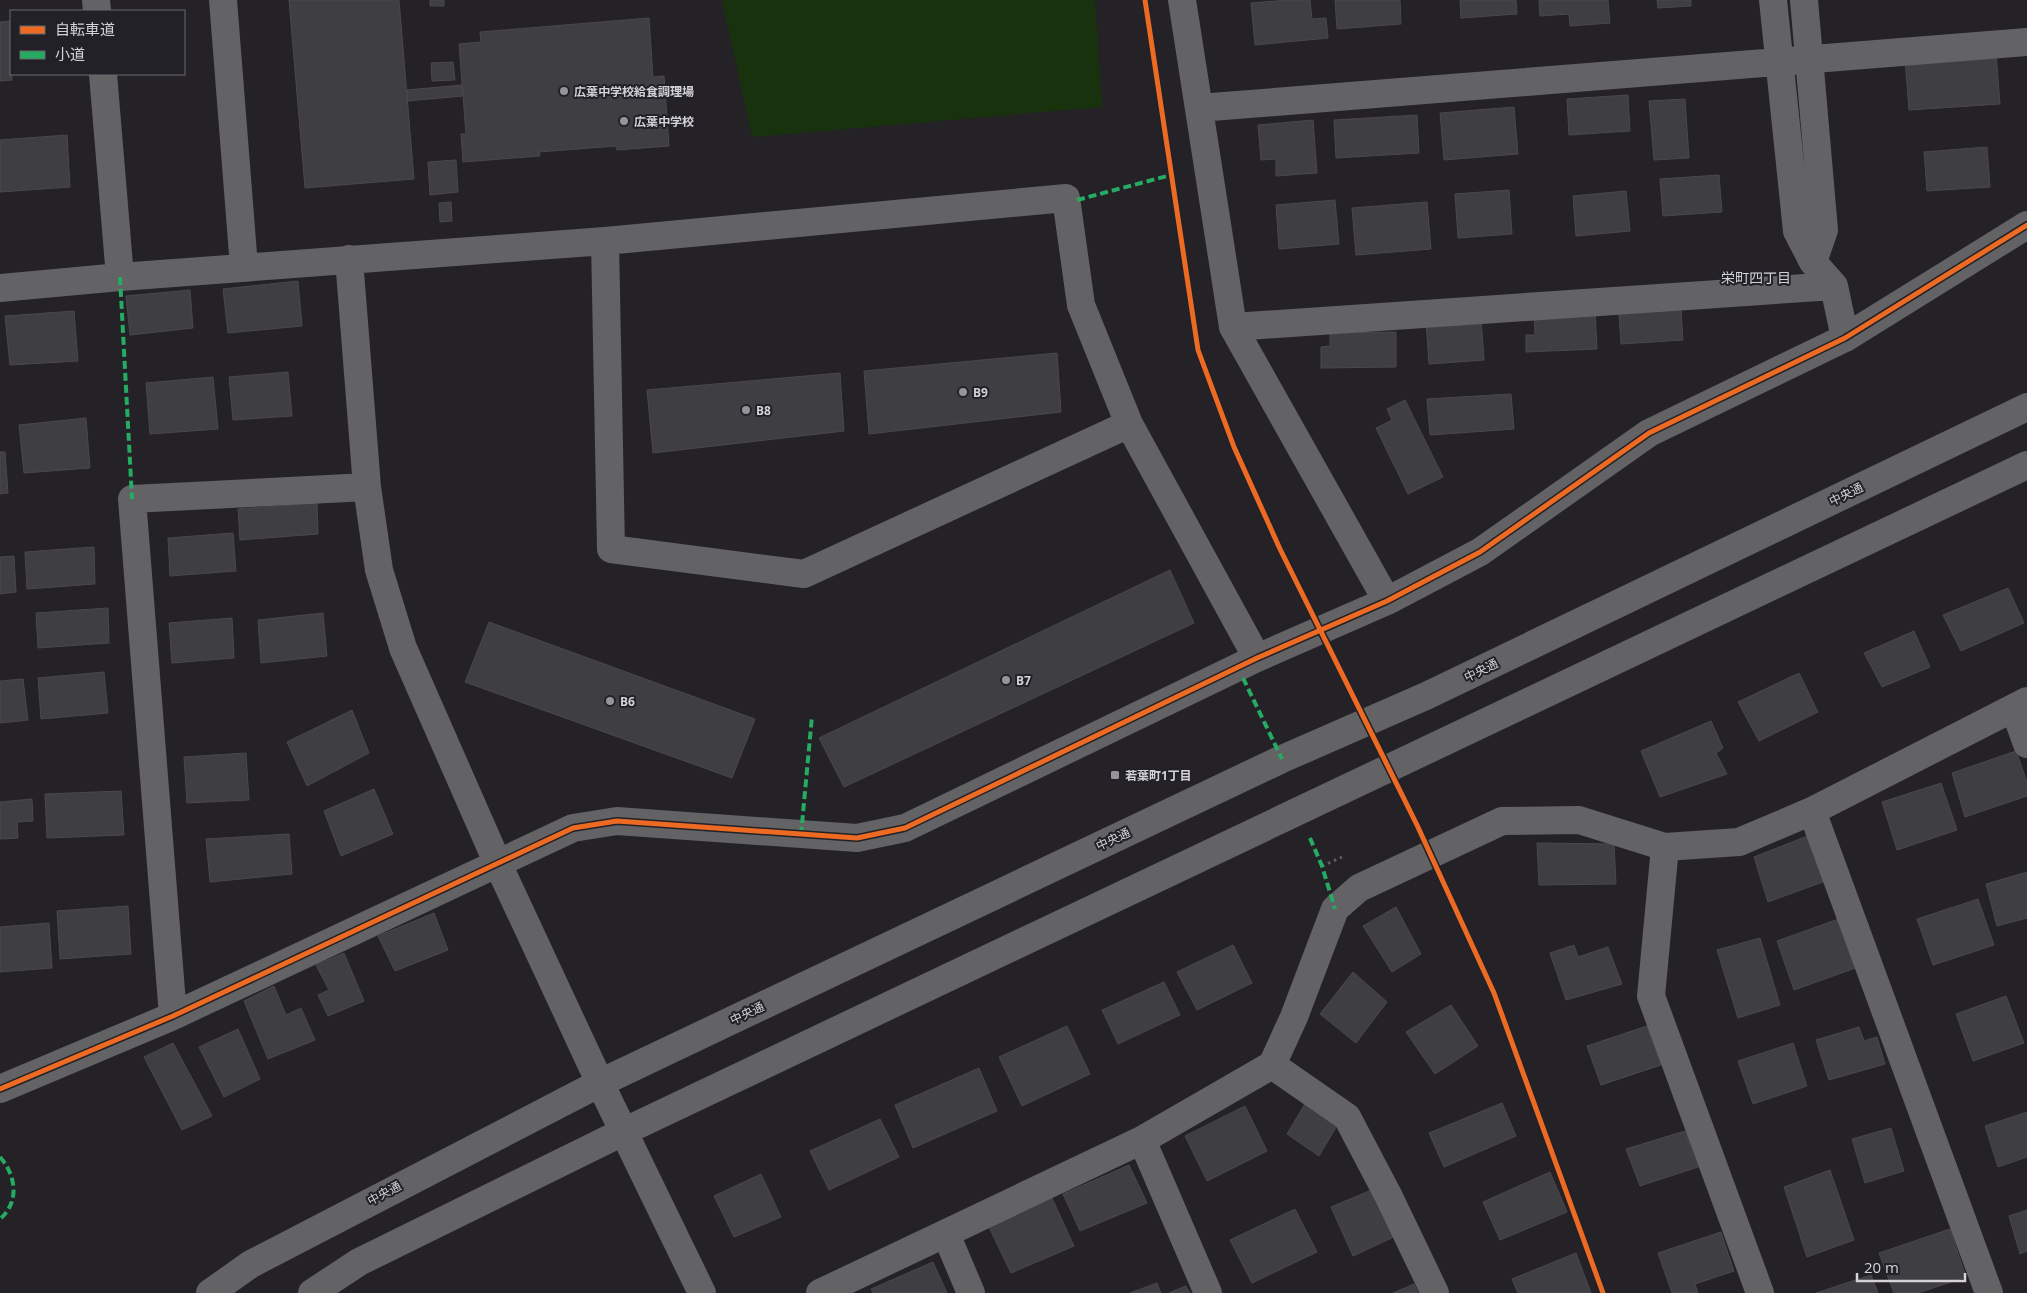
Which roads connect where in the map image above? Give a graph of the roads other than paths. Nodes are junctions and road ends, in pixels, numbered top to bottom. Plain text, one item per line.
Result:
1 (223, 0) edge
2 (1182, 0) edge
3 (1773, 0) edge
4 (1804, 0) edge
5 (2027, 42) edge
6 (1810, 58) junction
7 (1778, 60) junction
8 (102, 75) edge
9 (1199, 108) junction
10 (2027, 225) edge
11 (605, 240) junction
12 (349, 258) junction
13 (1813, 262) junction
14 (244, 267) junction
15 (120, 276) junction
16 (1834, 286) junction
17 (0, 288) edge
18 (1233, 327) junction
19 (1845, 338) junction
20 (2027, 407) edge
21 (1129, 424) junction
22 (2027, 465) edge
23 (367, 487) junction
24 (1387, 601) junction
25 (1257, 658) junction
26 (2021, 704) edge
27 (2027, 744) edge
28 (1812, 811) junction
29 (1665, 847) junction
30 (498, 864) junction
31 (173, 1016) junction
32 (1272, 1065) junction
33 (600, 1083) junction
34 (0, 1089) edge
35 (625, 1132) junction
36 (1142, 1140) junction
37 (946, 1234) junction
38 (210, 1293) edge
39 (312, 1293) edge
40 (702, 1293) edge
41 (820, 1293) edge
42 (971, 1293) edge
43 (1208, 1293) edge
44 (1435, 1293) edge
45 (1760, 1293) edge
46 (1989, 1293) edge

1 - 14 street
2 - 9 street
3 - 7 street
4 - 6 street
5 - 6 street
6 - 7 street
6 - 13 street
7 - 9 street
7 - 13 street
8 - 15 street
9 - 18 street
10 - 19 street
11 - 12 street
11 - 21 street
11 - 21 street
12 - 14 street
12 - 23 street
13 - 16 street
14 - 15 street
15 - 17 street
16 - 18 street
16 - 19 street
18 - 24 street
19 - 24 street
20 - 33 street, 中央通
21 - 25 street
22 - 35 street
23 - 30 street
23 - 31 street
24 - 25 street
25 - 30 street
26 - 27 street
26 - 28 street
28 - 29 street
28 - 46 street
29 - 32 street
29 - 45 street
30 - 31 street
30 - 33 street
31 - 34 street
32 - 36 street
32 - 44 street
33 - 35 street
33 - 38 street, 中央通
35 - 39 street
35 - 40 street
36 - 37 street
36 - 43 street
37 - 41 street
37 - 42 street

